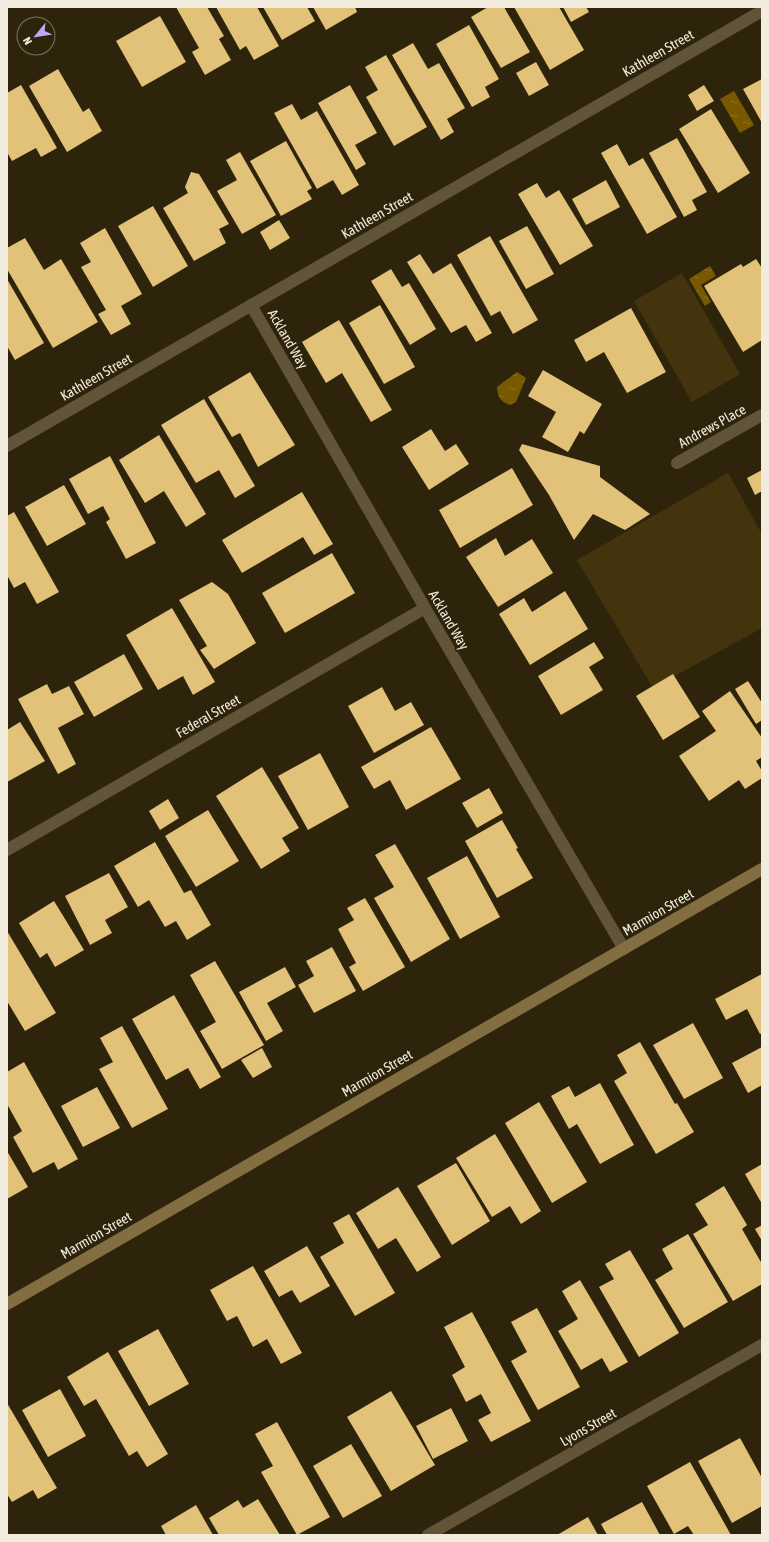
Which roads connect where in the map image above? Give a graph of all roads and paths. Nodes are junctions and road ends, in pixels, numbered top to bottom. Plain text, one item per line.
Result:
1 (762, 11) edge
2 (251, 306) junction
3 (762, 415) edge
4 (8, 441) edge
5 (677, 463) dead end
6 (425, 608) junction
7 (7, 850) edge
8 (762, 868) edge
9 (624, 949) junction
10 (7, 1304) edge
11 (762, 1345) edge
12 (428, 1535) edge

1 - 2 street, Kathleen Street
2 - 4 street, Kathleen Street
2 - 6 street, Ackland Way
3 - 5 street, Andrews Place
6 - 7 street, Federal Street
6 - 9 street, Ackland Way
8 - 9 street, Marmion Street
9 - 10 street, Marmion Street
11 - 12 street, Lyons Street

